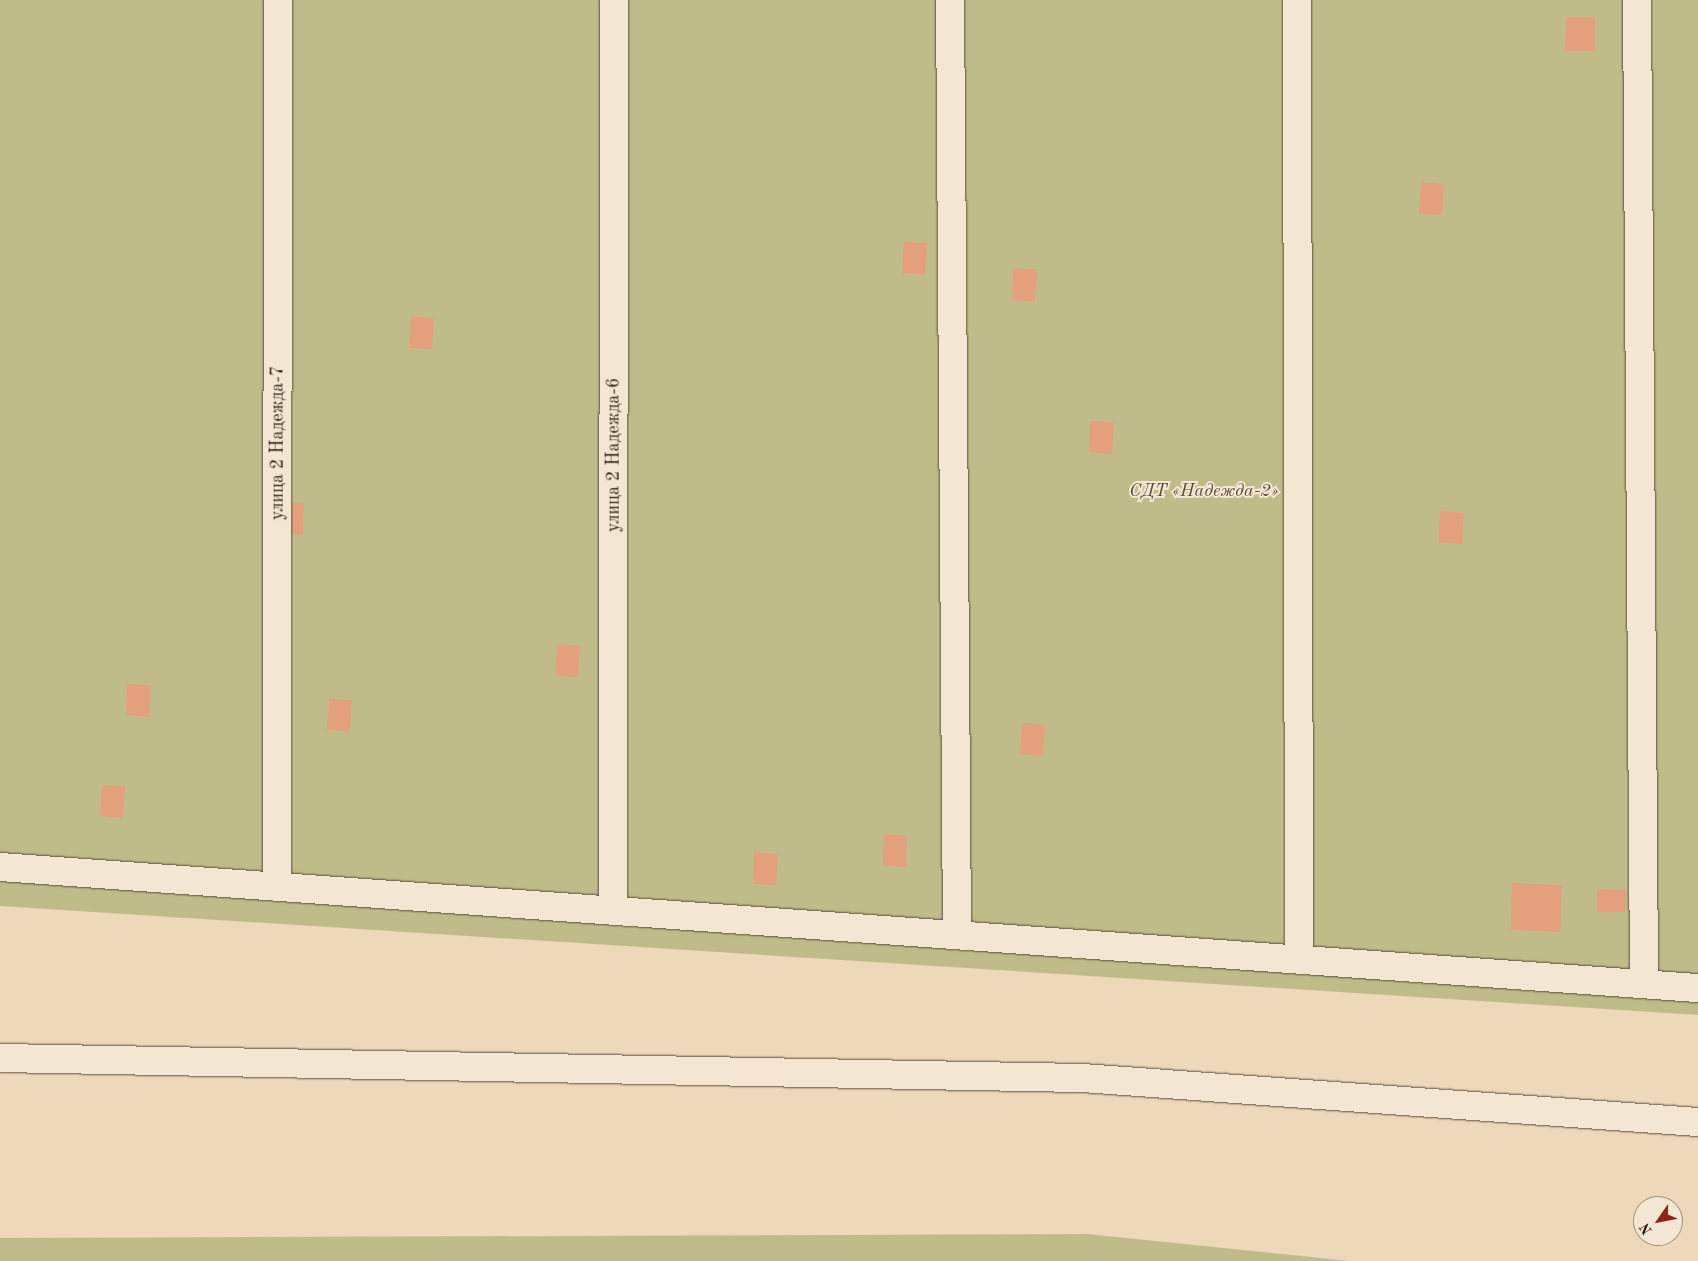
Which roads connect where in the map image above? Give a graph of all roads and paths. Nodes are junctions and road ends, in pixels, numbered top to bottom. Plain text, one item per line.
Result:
1 (278, 0) edge
2 (614, 0) edge
3 (950, 0) edge
4 (1297, 0) edge
5 (1637, 0) edge
6 (0, 867) edge
7 (277, 886) junction
8 (613, 910) junction
9 (957, 935) junction
10 (1299, 959) junction
11 (1644, 983) junction
12 (1698, 988) edge
13 (0, 1058) edge
14 (1698, 1122) edge

1 - 7 street, улица 2 Надежда-7
2 - 8 street, улица 2 Надежда-6
3 - 9 street
4 - 10 street
5 - 11 street
6 - 7 street
7 - 8 street
8 - 9 street
9 - 10 street
10 - 11 street
11 - 12 street
13 - 14 street

